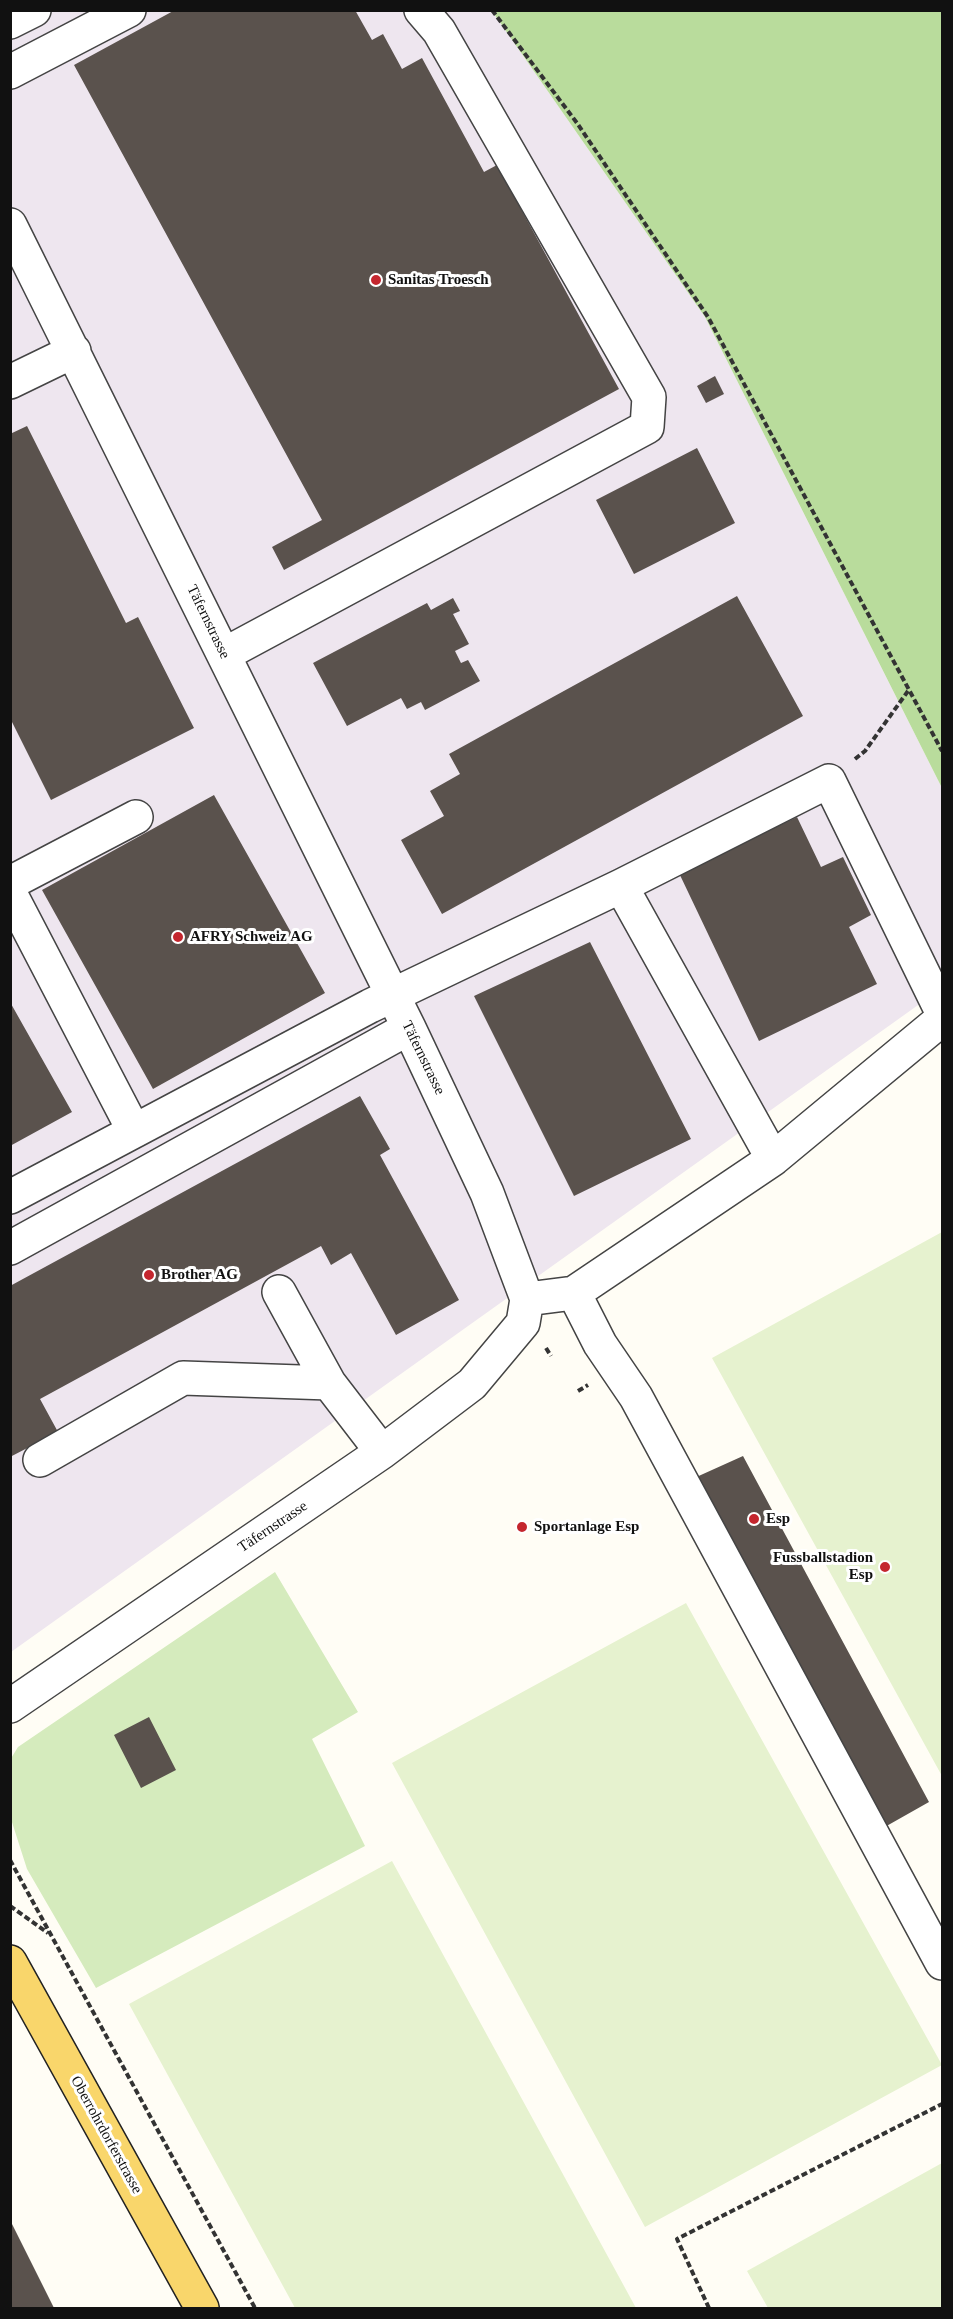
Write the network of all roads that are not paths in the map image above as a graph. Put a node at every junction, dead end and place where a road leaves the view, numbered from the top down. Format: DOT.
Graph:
graph roads {
  1 [pos="34,10"];
  2 [pos="129,10"];
  3 [pos="421,10"];
  4 [pos="10,22"];
  5 [pos="10,72"];
  6 [pos="10,225"];
  7 [pos="74,351"];
  8 [pos="10,382"];
  9 [pos="225,654"];
  10 [pos="136,817"];
  11 [pos="10,883"];
  12 [pos="621,886"];
  13 [pos="10,893"];
  14 [pos="393,996"];
  15 [pos="942,1012"];
  16 [pos="942,1019"];
  17 [pos="409,1028"];
  18 [pos="134,1131"];
  19 [pos="773,1159"];
  20 [pos="10,1197"];
  21 [pos="10,1248"];
  22 [pos="279,1292"];
  23 [pos="574,1293"];
  24 [pos="527,1299"];
  25 [pos="329,1383"];
  26 [pos="382,1452"];
  27 [pos="40,1460"];
  28 [pos="10,1706"];
  29 [pos="941,1954"];
  30 [pos="10,1962"];
  31 [pos="202,2308"];
  1 -- 4 [label="street"];
  2 -- 5 [label="street"];
  3 -- 9 [label="street"];
  6 -- 7 [label="street, Täfernstrasse"];
  7 -- 8 [label="street"];
  7 -- 9 [label="street, Täfernstrasse"];
  9 -- 14 [label="street, Täfernstrasse"];
  10 -- 11 [label="street"];
  12 -- 14 [label="street"];
  12 -- 15 [label="street"];
  12 -- 19 [label="street"];
  13 -- 18 [label="street"];
  14 -- 17 [label="street, Täfernstrasse"];
  14 -- 18 [label="street"];
  16 -- 19 [label="street"];
  17 -- 21 [label="street"];
  17 -- 24 [label="street, Täfernstrasse"];
  18 -- 20 [label="street"];
  19 -- 23 [label="street"];
  22 -- 25 [label="street"];
  23 -- 24 [label="street"];
  23 -- 29 [label="street"];
  24 -- 26 [label="street, Täfernstrasse"];
  25 -- 26 [label="street"];
  25 -- 27 [label="street"];
  26 -- 28 [label="street, Täfernstrasse"];
  30 -- 31 [label="main road, Oberrohrdorferstrasse"];
}
